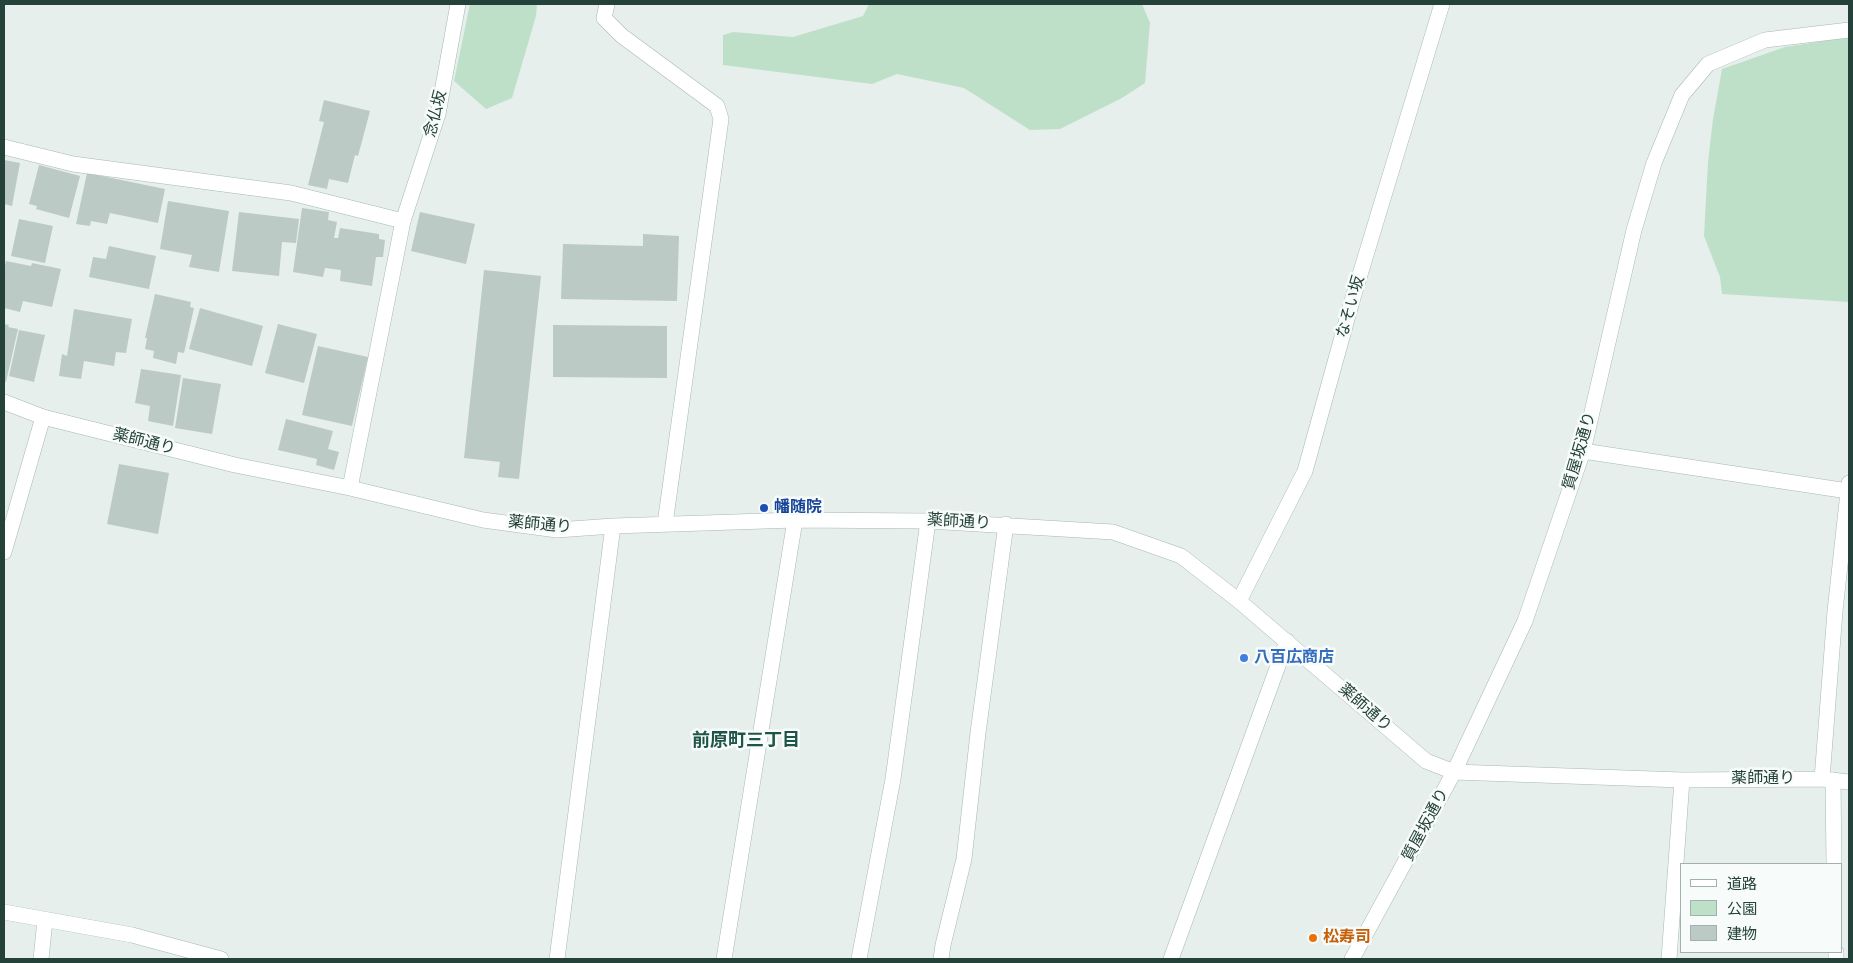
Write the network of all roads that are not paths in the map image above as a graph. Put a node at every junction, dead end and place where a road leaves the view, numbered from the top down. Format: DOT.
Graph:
graph roads {
  1 [pos="458,4"];
  2 [pos="607,4"];
  3 [pos="1442,4"];
  4 [pos="1849,30"];
  5 [pos="4,146"];
  6 [pos="403,221"];
  7 [pos="4,402"];
  8 [pos="43,418"];
  9 [pos="1583,451"];
  10 [pos="1849,487"];
  11 [pos="350,488"];
  12 [pos="795,520"];
  13 [pos="928,521"];
  14 [pos="665,524"];
  15 [pos="1006,524"];
  16 [pos="613,526"];
  17 [pos="4,552"];
  18 [pos="1239,600"];
  19 [pos="1287,641"];
  20 [pos="1454,772"];
  21 [pos="1827,779"];
  22 [pos="1682,780"];
  23 [pos="1849,782"];
  24 [pos="1834,863"];
  25 [pos="4,912"];
  26 [pos="45,920"];
  27 [pos="41,959"];
  28 [pos="221,959"];
  29 [pos="557,959"];
  30 [pos="724,959"];
  31 [pos="859,959"];
  32 [pos="941,959"];
  33 [pos="1171,959"];
  34 [pos="1352,959"];
  35 [pos="1669,959"];
  1 -- 6 [label="street, 念仏坂"];
  2 -- 14 [label="street"];
  3 -- 18 [label="street, なそい坂"];
  4 -- 9 [label="street, 質屋坂通り"];
  5 -- 6 [label="street"];
  6 -- 11 [label="street, 念仏坂"];
  7 -- 8 [label="street, 薬師通り"];
  8 -- 11 [label="street, 薬師通り"];
  8 -- 17 [label="street"];
  9 -- 10 [label="street"];
  9 -- 20 [label="street, 質屋坂通り"];
  10 -- 21 [label="street"];
  11 -- 16 [label="street, 薬師通り"];
  12 -- 13 [label="street, 薬師通り"];
  12 -- 14 [label="street, 薬師通り"];
  12 -- 30 [label="street"];
  13 -- 15 [label="street, 薬師通り"];
  13 -- 31 [label="street"];
  14 -- 16 [label="street, 薬師通り"];
  15 -- 18 [label="street, 薬師通り"];
  15 -- 32 [label="street"];
  16 -- 29 [label="street"];
  18 -- 19 [label="street, 薬師通り"];
  19 -- 20 [label="street, 薬師通り"];
  19 -- 33 [label="street"];
  20 -- 22 [label="street, 薬師通り"];
  20 -- 34 [label="street, 質屋坂通り"];
  21 -- 22 [label="street, 薬師通り"];
  21 -- 23 [label="street, 薬師通り"];
  21 -- 24 [label="street"];
  22 -- 35 [label="street"];
  25 -- 26 [label="street"];
  26 -- 27 [label="street"];
  26 -- 28 [label="street"];
}
